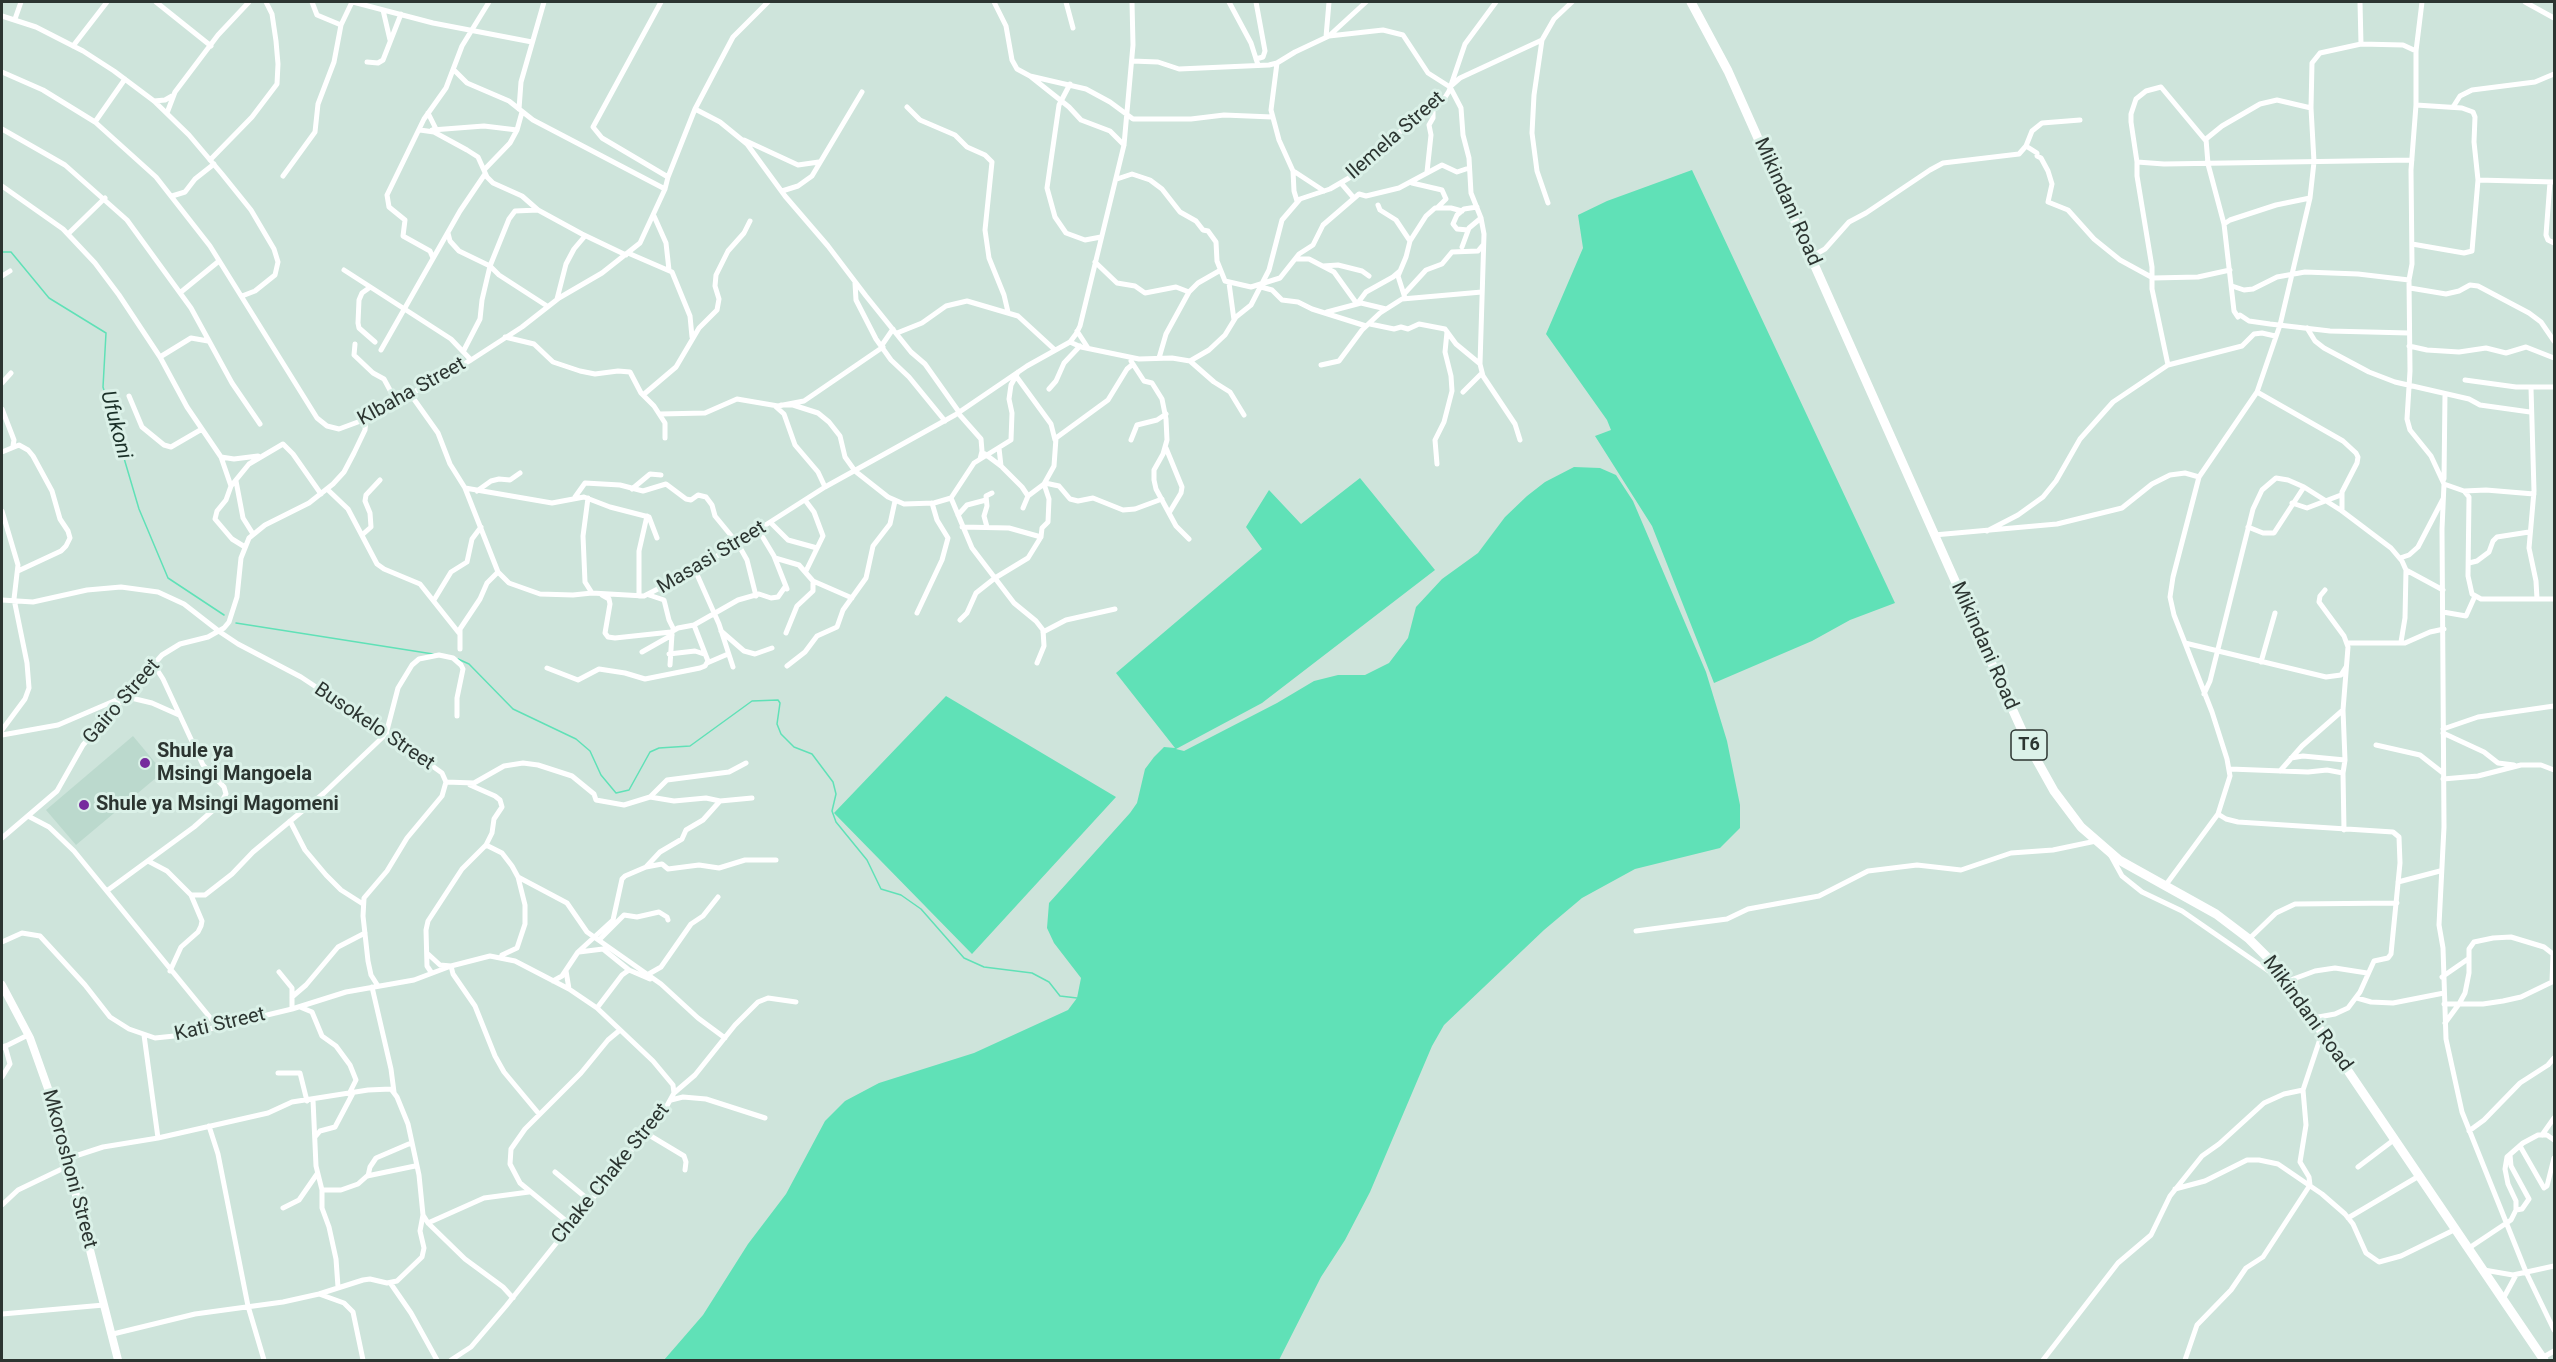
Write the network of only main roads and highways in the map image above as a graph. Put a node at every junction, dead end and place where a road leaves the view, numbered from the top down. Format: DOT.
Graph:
graph roads {
  1 [pos="1691,2"];
  2 [pos="2543,1359"];
  1 -- 2 [label="highway, Mikindani Road / T6"];
}
